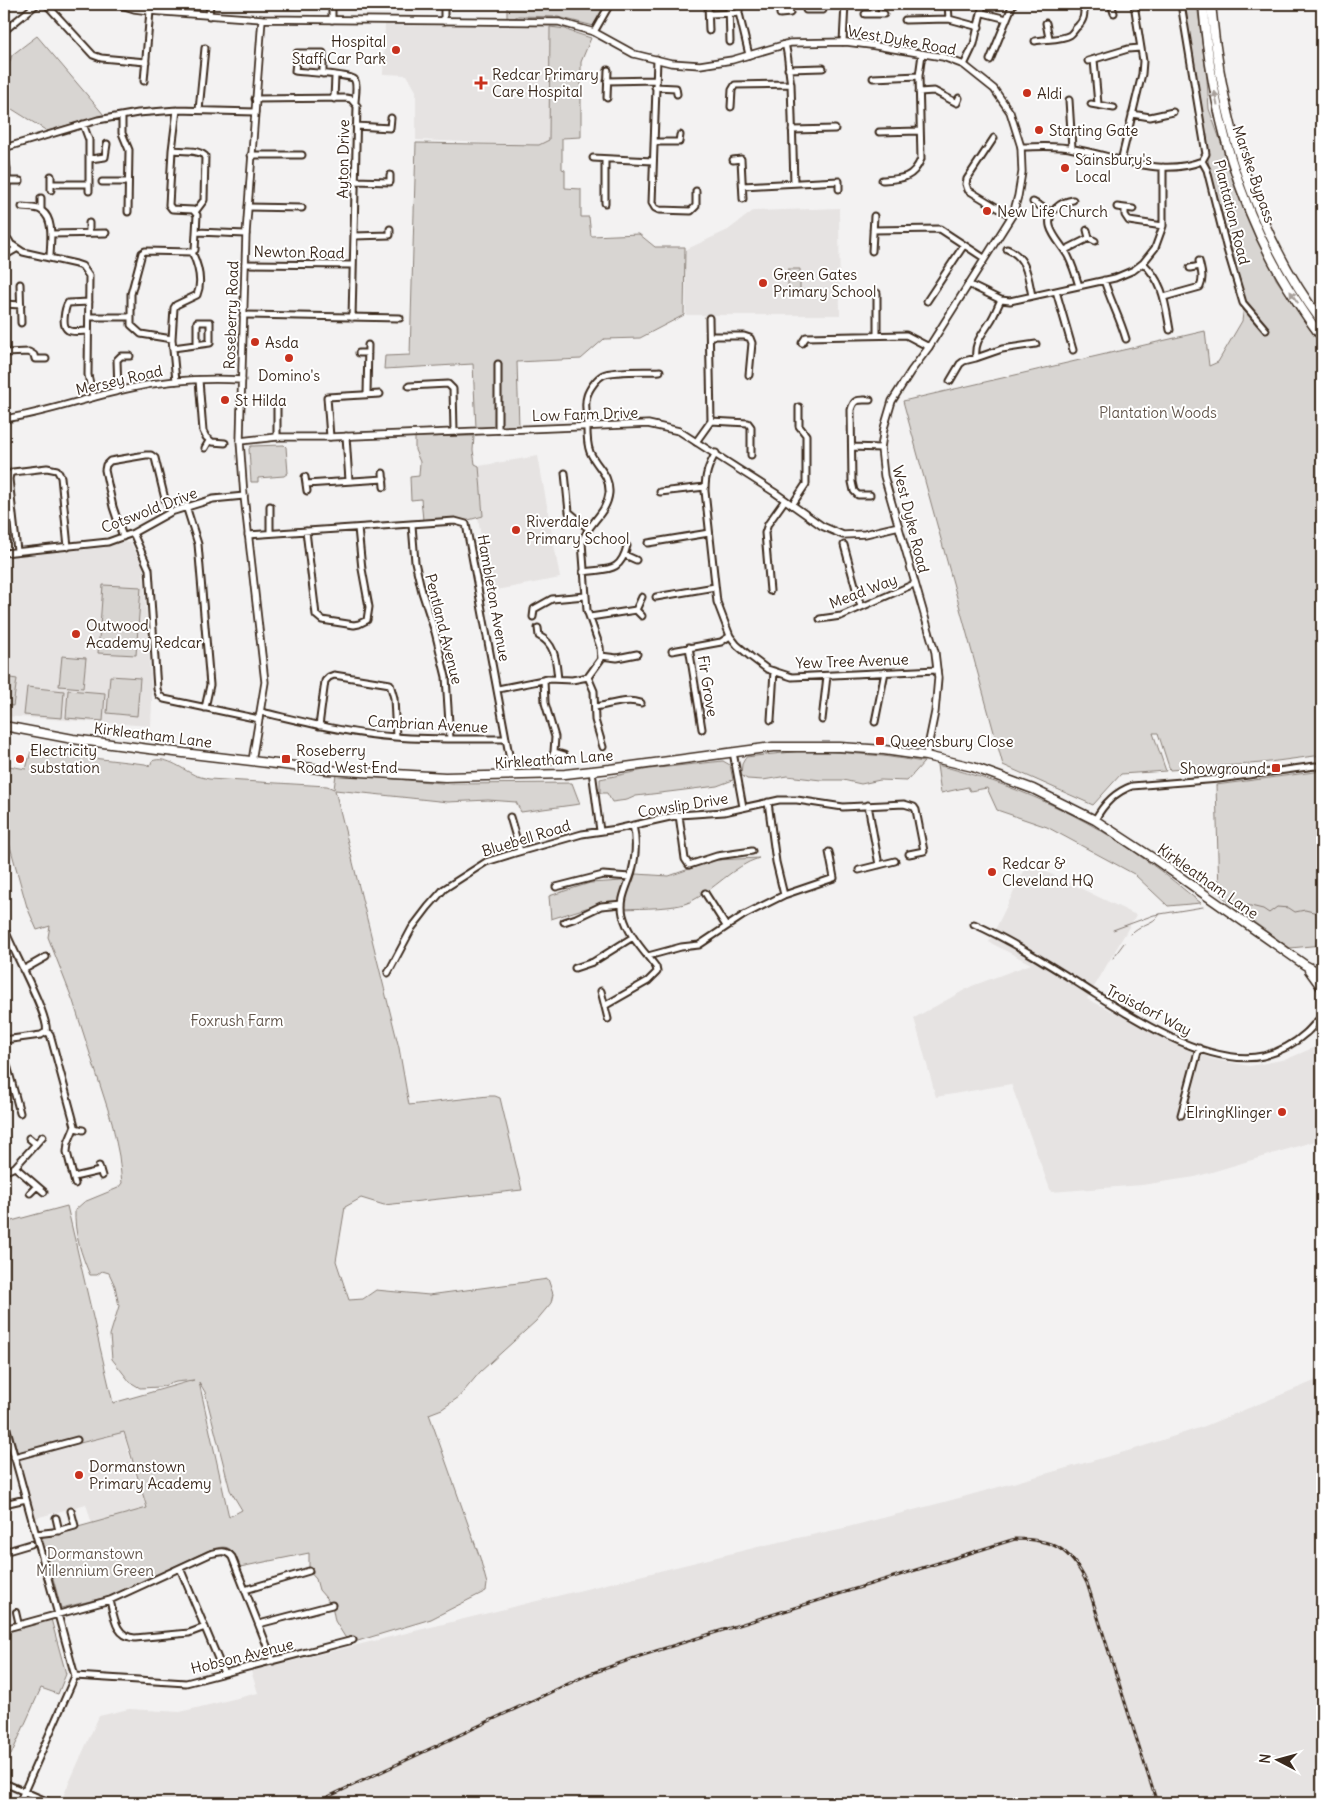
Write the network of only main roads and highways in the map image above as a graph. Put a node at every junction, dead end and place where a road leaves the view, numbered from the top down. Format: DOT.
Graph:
graph roads {
  1 [pos="1203,4"];
  2 [pos="1211,4"];
  3 [pos="1322,322"];
  4 [pos="1322,337"];
  5 [pos="4,726"];
  6 [pos="1306,966"];
  7 [pos="1322,974"];
  8 [pos="1322,988"];
  4 -- 1 [label="main road, Marske Bypass, one-way"];
  2 -- 3 [label="main road, Marske Bypass"];
  5 -- 6 [label="main road, Kirkleatham Lane"];
  6 -- 7 [label="main road, Kirkleatham Lane"];
  6 -- 8 [label="main road, Kirkleatham Lane"];
}
